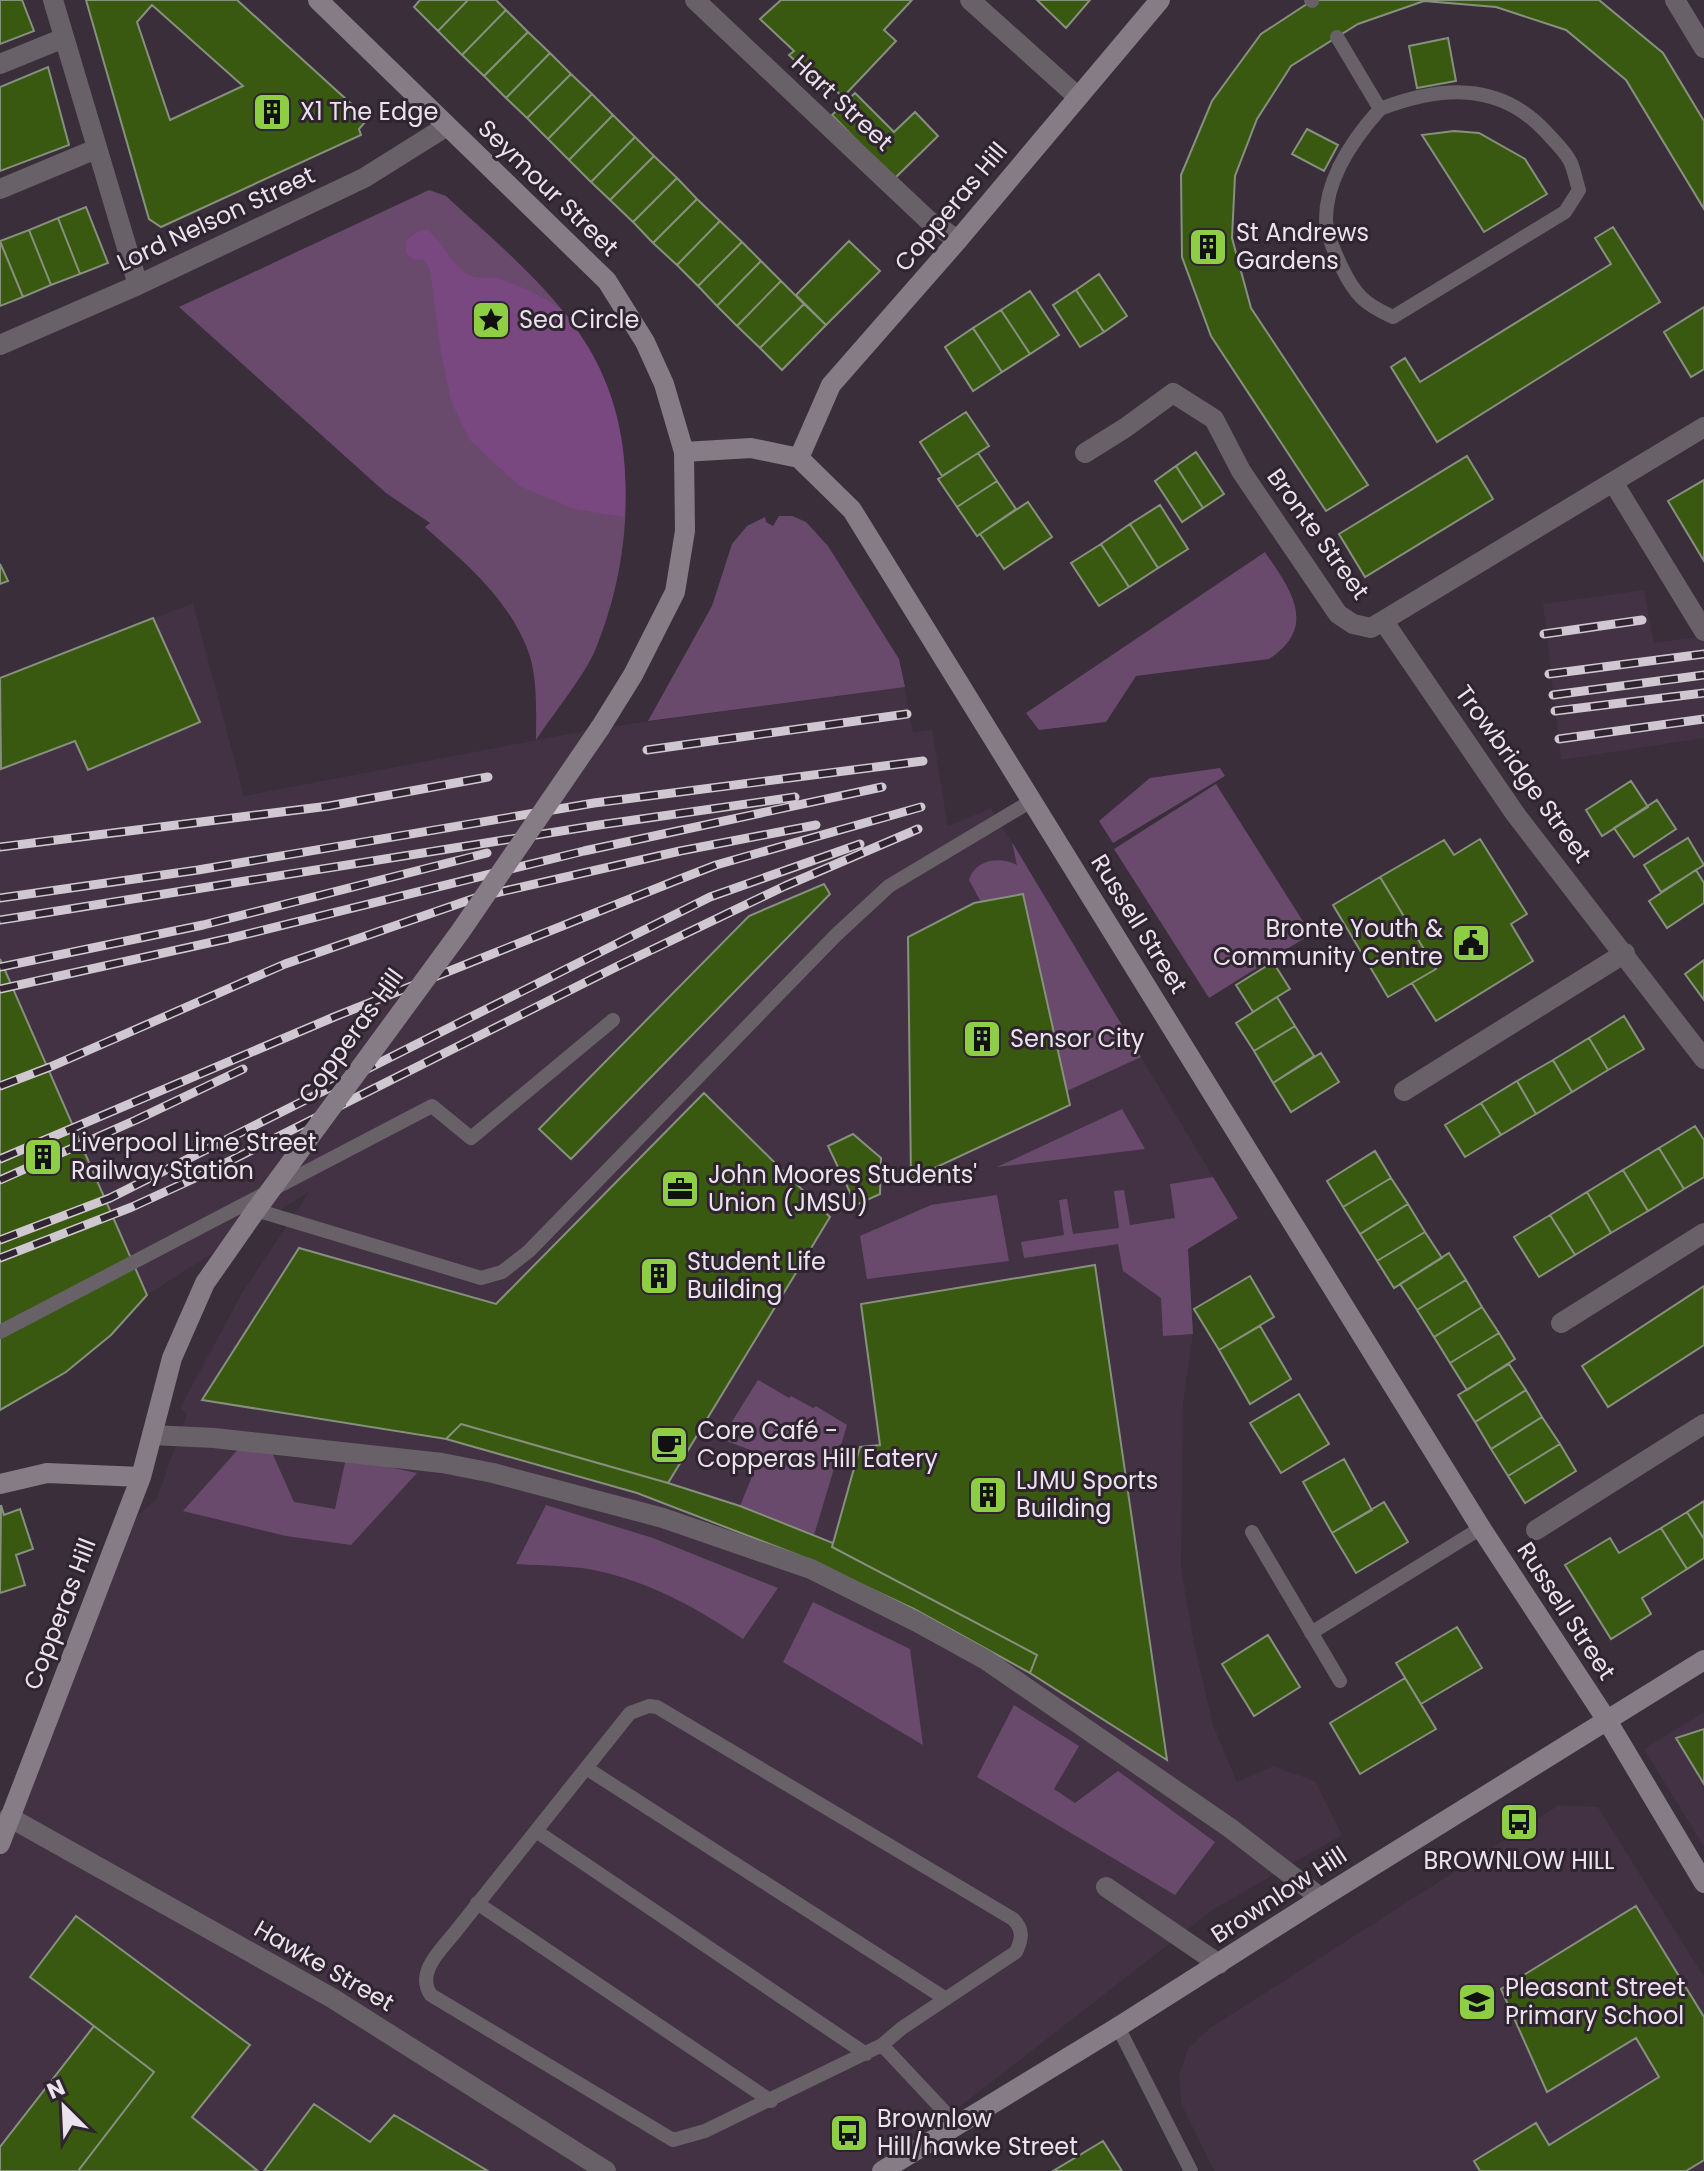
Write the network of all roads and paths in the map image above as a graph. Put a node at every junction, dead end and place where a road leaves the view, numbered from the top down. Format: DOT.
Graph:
graph roads {
  1 [pos="53,0"];
  2 [pos="318,0"];
  3 [pos="695,0"];
  4 [pos="970,0"];
  5 [pos="1160,0"];
  6 [pos="1675,0"];
  7 [pos="1337,37"];
  8 [pos="64,38"];
  9 [pos="1704,48"];
  10 [pos="0,64"];
  11 [pos="1078,97"];
  12 [pos="1380,109"];
  13 [pos="447,126"];
  14 [pos="96,149"];
  15 [pos="0,189"];
  16 [pos="958,240"];
  17 [pos="138,285"];
  18 [pos="0,345"];
  19 [pos="1704,427"];
  20 [pos="684,452"];
  21 [pos="1085,453"];
  22 [pos="799,458"];
  23 [pos="1613,482"];
  24 [pos="1384,622"];
  25 [pos="1704,631"];
  26 [pos="1033,800"];
  27 [pos="1625,953"];
  28 [pos="613,1020"];
  29 [pos="1704,1059"];
  30 [pos="1404,1091"];
  31 [pos="256,1210"];
  32 [pos="1704,1233"];
  33 [pos="1561,1323"];
  34 [pos="0,1332"];
  35 [pos="1704,1424"];
  36 [pos="152,1435"];
  37 [pos="141,1477"];
  38 [pos="0,1484"];
  39 [pos="1481,1528"];
  40 [pos="1536,1530"];
  41 [pos="1252,1532"];
  42 [pos="1311,1633"];
  43 [pos="1704,1660"];
  44 [pos="1340,1681"];
  45 [pos="1608,1722"];
  46 [pos="586,1768"];
  47 [pos="9,1817"];
  48 [pos="536,1831"];
  49 [pos="0,1844"];
  50 [pos="1704,1883"];
  51 [pos="1106,1887"];
  52 [pos="1321,1898"];
  53 [pos="477,1903"];
  54 [pos="1219,1964"];
  55 [pos="946,1999"];
  56 [pos="1118,2027"];
  57 [pos="882,2045"];
  58 [pos="866,2054"];
  59 [pos="771,2101"];
  60 [pos="957,2125"];
  61 [pos="606,2171"];
  62 [pos="882,2171"];
  63 [pos="1191,2171"];
  1 -- 8 [label="street"];
  2 -- 13 [label="street, Seymour Street"];
  3 -- 16 [label="street, Hart Street"];
  4 -- 11 [label="street"];
  5 -- 11 [label="street, Copperas Hill"];
  6 -- 9 [label="street"];
  7 -- 12 [label="lane"];
  8 -- 10 [label="street"];
  8 -- 14 [label="street"];
  11 -- 16 [label="street, Copperas Hill"];
  12 -- 12 [label="lane"];
  13 -- 17 [label="street, Lord Nelson Street"];
  13 -- 20 [label="street, Seymour Street"];
  14 -- 15 [label="street"];
  14 -- 17 [label="street"];
  16 -- 22 [label="street, Copperas Hill"];
  17 -- 18 [label="street, Lord Nelson Street"];
  19 -- 23 [label="street, Bronte Street"];
  20 -- 22 [label="street"];
  20 -- 31 [label="street, Copperas Hill, bridge"];
  21 -- 24 [label="street, Bronte Street"];
  22 -- 26 [label="street, Russell Street"];
  23 -- 24 [label="street, Bronte Street"];
  23 -- 25 [label="street"];
  24 -- 27 [label="street, Trowbridge Street"];
  26 -- 31 [label="lane"];
  26 -- 39 [label="street, Russell Street"];
  27 -- 29 [label="street, Trowbridge Street"];
  27 -- 30 [label="street"];
  28 -- 34 [label="lane"];
  31 -- 36 [label="street, Copperas Hill"];
  32 -- 33 [label="street"];
  35 -- 40 [label="street"];
  36 -- 37 [label="street, Copperas Hill"];
  36 -- 52 [label="street"];
  37 -- 38 [label="street"];
  37 -- 47 [label="street, Copperas Hill"];
  39 -- 42 [label="lane"];
  39 -- 45 [label="street, Russell Street"];
  41 -- 42 [label="lane"];
  42 -- 44 [label="lane"];
  43 -- 45 [label="street, Brownlow Hill"];
  45 -- 50 [label="street, Russell Street"];
  45 -- 52 [label="street, Brownlow Hill"];
  46 -- 48 [label="lane"];
  46 -- 55 [label="lane"];
  46 -- 55 [label="lane"];
  47 -- 49 [label="street, Copperas Hill"];
  47 -- 61 [label="street, Hawke Street"];
  48 -- 53 [label="lane"];
  48 -- 58 [label="lane"];
  51 -- 54 [label="street"];
  52 -- 54 [label="street, Brownlow Hill"];
  53 -- 59 [label="lane"];
  53 -- 59 [label="lane"];
  54 -- 56 [label="street, Brownlow Hill"];
  55 -- 57 [label="lane"];
  56 -- 60 [label="street, Brownlow Hill"];
  56 -- 63 [label="lane"];
  57 -- 58 [label="lane"];
  57 -- 60 [label="lane"];
  58 -- 59 [label="lane"];
  60 -- 62 [label="street, Brownlow Hill"];
}
